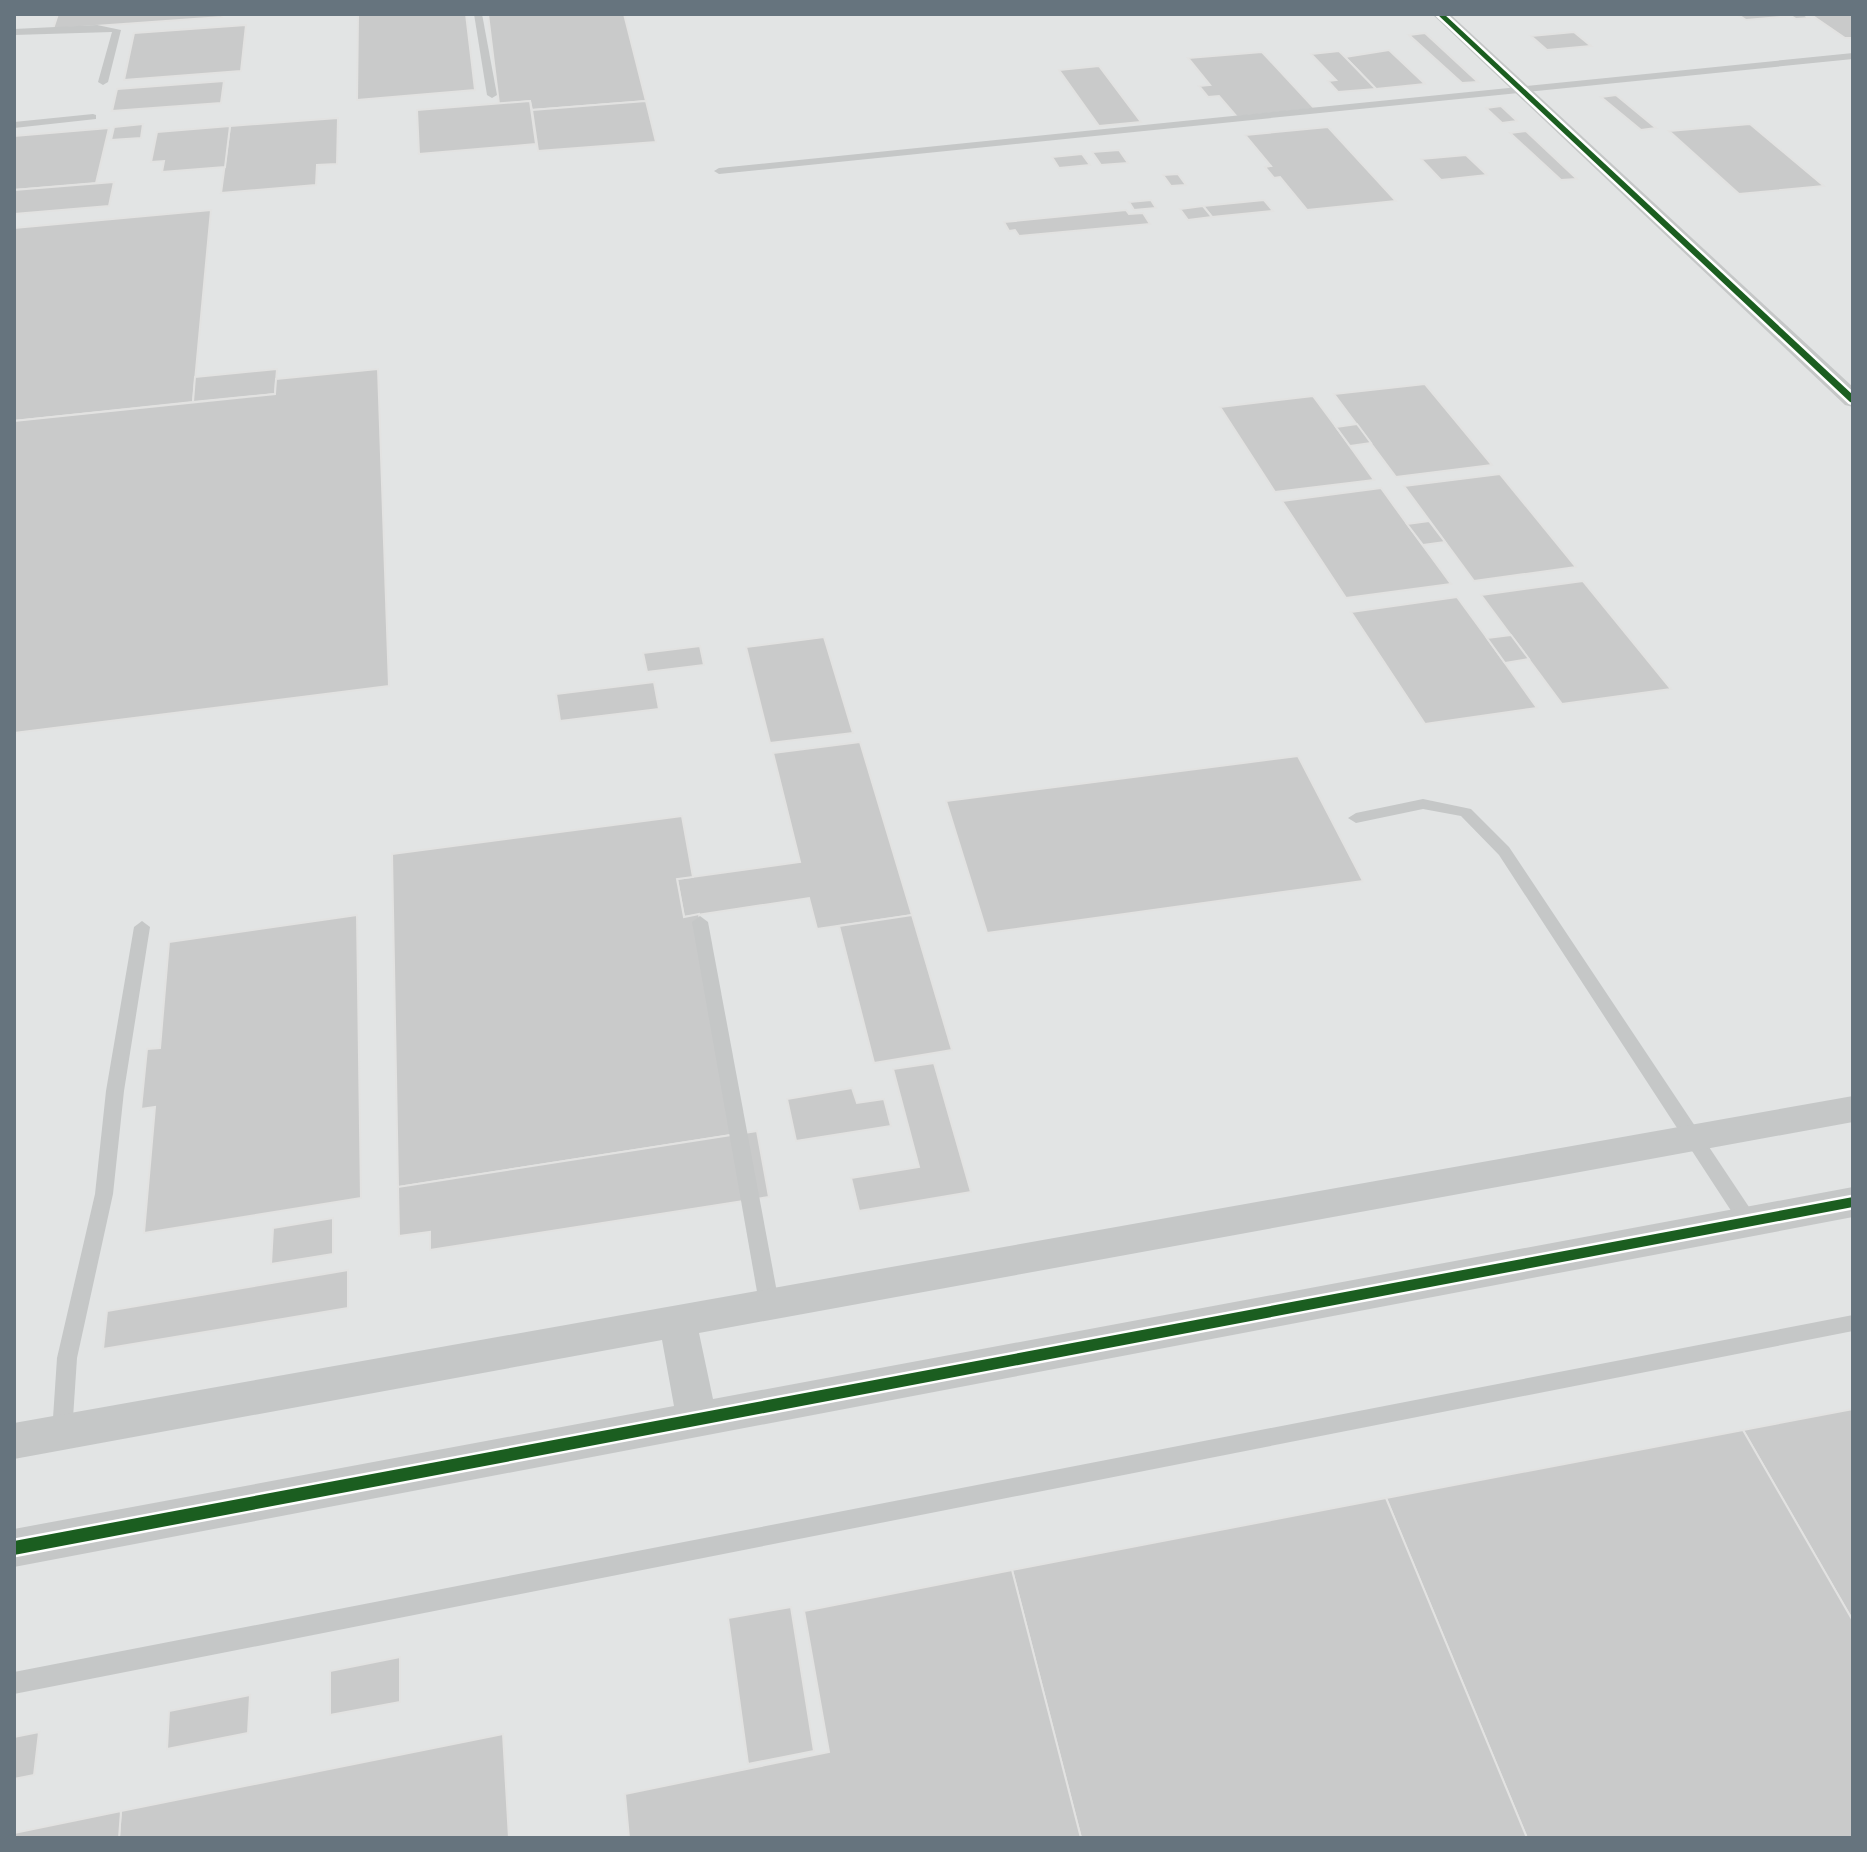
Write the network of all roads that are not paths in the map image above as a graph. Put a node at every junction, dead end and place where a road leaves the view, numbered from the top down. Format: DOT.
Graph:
graph roads {
  1 [pos="478,14"];
  2 [pos="1440,14"];
  3 [pos="14,32"];
  4 [pos="1853,56"];
  5 [pos="103,82"];
  6 [pos="1520,90"];
  7 [pos="492,95"];
  8 [pos="93,117"];
  9 [pos="14,125"];
  10 [pos="719,171"];
  11 [pos="1853,400"];
  12 [pos="1356,818"];
  13 [pos="700,922"];
  14 [pos="142,927"];
  15 [pos="1853,1109"];
  16 [pos="1691,1138"];
  17 [pos="1853,1202"];
  18 [pos="1748,1221"];
  19 [pos="769,1303"];
  20 [pos="677,1319"];
  21 [pos="1853,1323"];
  22 [pos="697,1419"];
  23 [pos="62,1433"];
  24 [pos="14,1441"];
  25 [pos="14,1548"];
  26 [pos="14,1683"];
  1 -- 7 [label="lane"];
  2 -- 6 [label="street"];
  3 -- 5 [label="lane"];
  4 -- 6 [label="lane"];
  6 -- 10 [label="lane"];
  6 -- 11 [label="street"];
  8 -- 9 [label="lane"];
  12 -- 16 [label="lane"];
  13 -- 19 [label="lane"];
  14 -- 23 [label="lane"];
  15 -- 16 [label="street"];
  16 -- 18 [label="lane"];
  16 -- 19 [label="street"];
  17 -- 18 [label="street"];
  18 -- 22 [label="street"];
  19 -- 20 [label="street"];
  20 -- 22 [label="street"];
  20 -- 23 [label="street"];
  21 -- 26 [label="lane"];
  22 -- 25 [label="street"];
  23 -- 24 [label="street"];
}
